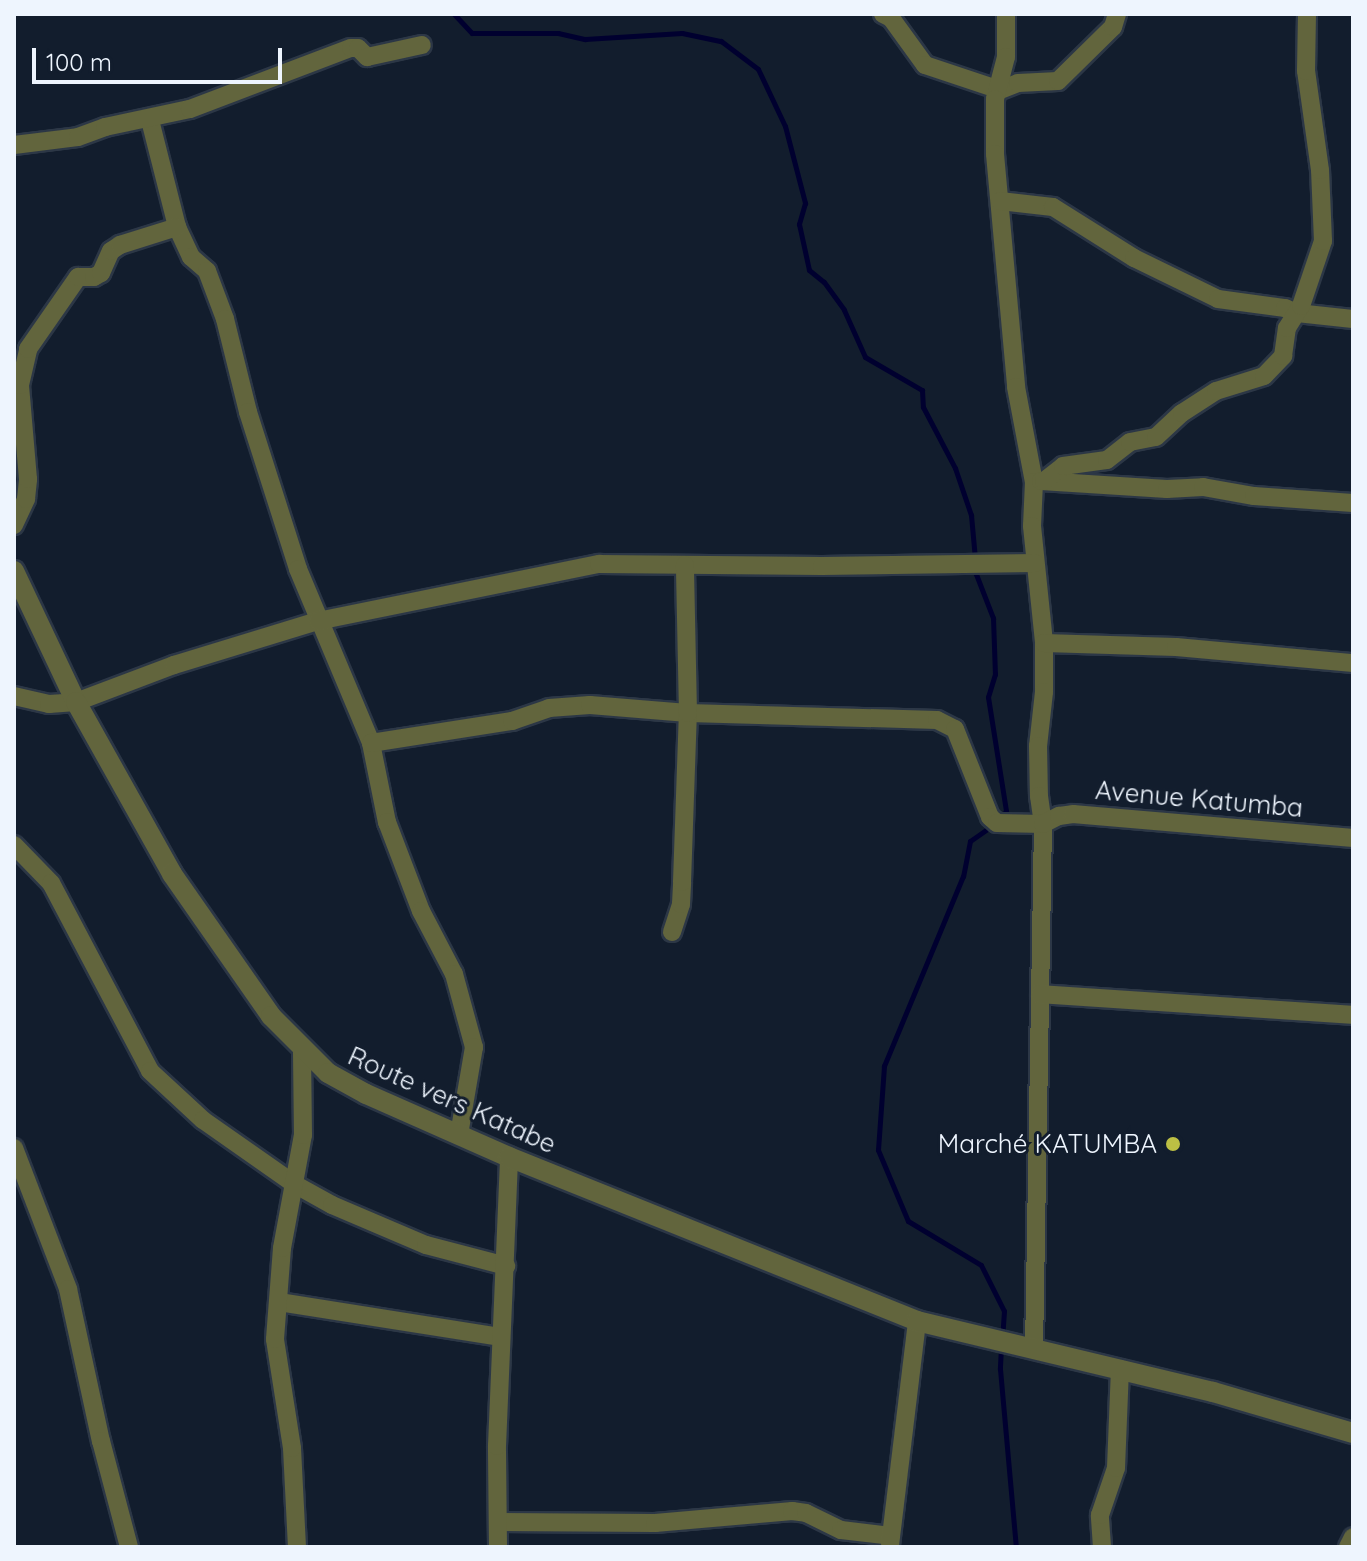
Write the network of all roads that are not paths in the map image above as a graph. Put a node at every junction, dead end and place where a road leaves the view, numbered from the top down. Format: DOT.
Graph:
graph roads {
  1 [pos="883,14"];
  2 [pos="1006,14"];
  3 [pos="1117,14"];
  4 [pos="1307,14"];
  5 [pos="422,45"];
  6 [pos="1000,90"];
  7 [pos="150,120"];
  8 [pos="14,145"];
  9 [pos="1000,201"];
  10 [pos="177,227"];
  11 [pos="1297,313"];
  12 [pos="1353,319"];
  13 [pos="1039,482"];
  14 [pos="1353,503"];
  15 [pos="14,525"];
  16 [pos="1035,563"];
  17 [pos="685,565"];
  18 [pos="14,571"];
  19 [pos="318,621"];
  20 [pos="1044,643"];
  21 [pos="1353,663"];
  22 [pos="14,696"];
  23 [pos="76,702"];
  24 [pos="688,713"];
  25 [pos="371,743"];
  26 [pos="1043,824"];
  27 [pos="1353,838"];
  28 [pos="14,845"];
  29 [pos="672,932"];
  30 [pos="1040,994"];
  31 [pos="1353,1015"];
  32 [pos="302,1051"];
  33 [pos="459,1135"];
  34 [pos="14,1148"];
  35 [pos="509,1157"];
  36 [pos="296,1185"];
  37 [pos="506,1266"];
  38 [pos="279,1302"];
  39 [pos="917,1321"];
  40 [pos="501,1337"];
  41 [pos="1026,1346"];
  42 [pos="1120,1369"];
  43 [pos="1353,1433"];
  44 [pos="498,1522"];
  45 [pos="1353,1537"];
  46 [pos="890,1541"];
  47 [pos="129,1547"];
  48 [pos="297,1547"];
  49 [pos="498,1547"];
  50 [pos="1102,1547"];
  51 [pos="1348,1547"];
  1 -- 6 [label="street"];
  2 -- 6 [label="street"];
  3 -- 6 [label="street"];
  4 -- 11 [label="street"];
  5 -- 7 [label="street"];
  6 -- 9 [label="street"];
  7 -- 8 [label="street"];
  7 -- 10 [label="street"];
  9 -- 11 [label="street"];
  9 -- 13 [label="street"];
  10 -- 15 [label="street"];
  10 -- 19 [label="street"];
  11 -- 12 [label="street"];
  11 -- 13 [label="street"];
  13 -- 14 [label="street"];
  13 -- 16 [label="street"];
  16 -- 17 [label="street"];
  16 -- 20 [label="street"];
  17 -- 19 [label="street"];
  17 -- 24 [label="street"];
  18 -- 23 [label="street, Route vers Katabe"];
  19 -- 23 [label="street"];
  19 -- 25 [label="street"];
  20 -- 21 [label="street"];
  20 -- 26 [label="street"];
  22 -- 23 [label="street"];
  23 -- 32 [label="street, Route vers Katabe"];
  24 -- 25 [label="street"];
  24 -- 26 [label="street, Avenue Katumba"];
  24 -- 29 [label="street"];
  25 -- 33 [label="street"];
  26 -- 27 [label="street, Avenue Katumba"];
  26 -- 30 [label="street"];
  28 -- 36 [label="street"];
  30 -- 31 [label="street"];
  30 -- 41 [label="street"];
  32 -- 33 [label="street, Route vers Katabe"];
  32 -- 36 [label="street"];
  33 -- 35 [label="street, Route vers Katabe"];
  34 -- 47 [label="street"];
  35 -- 37 [label="street"];
  35 -- 39 [label="street, Route vers Katabe"];
  36 -- 37 [label="street"];
  36 -- 38 [label="street"];
  37 -- 40 [label="street"];
  38 -- 40 [label="street"];
  38 -- 48 [label="street"];
  39 -- 41 [label="street, Route vers Katabe"];
  39 -- 46 [label="street"];
  40 -- 44 [label="street"];
  41 -- 42 [label="street, Route vers Katabe"];
  42 -- 43 [label="street, Route vers Katabe"];
  42 -- 50 [label="street"];
  44 -- 46 [label="street"];
  44 -- 49 [label="street"];
  45 -- 51 [label="street"];
}
